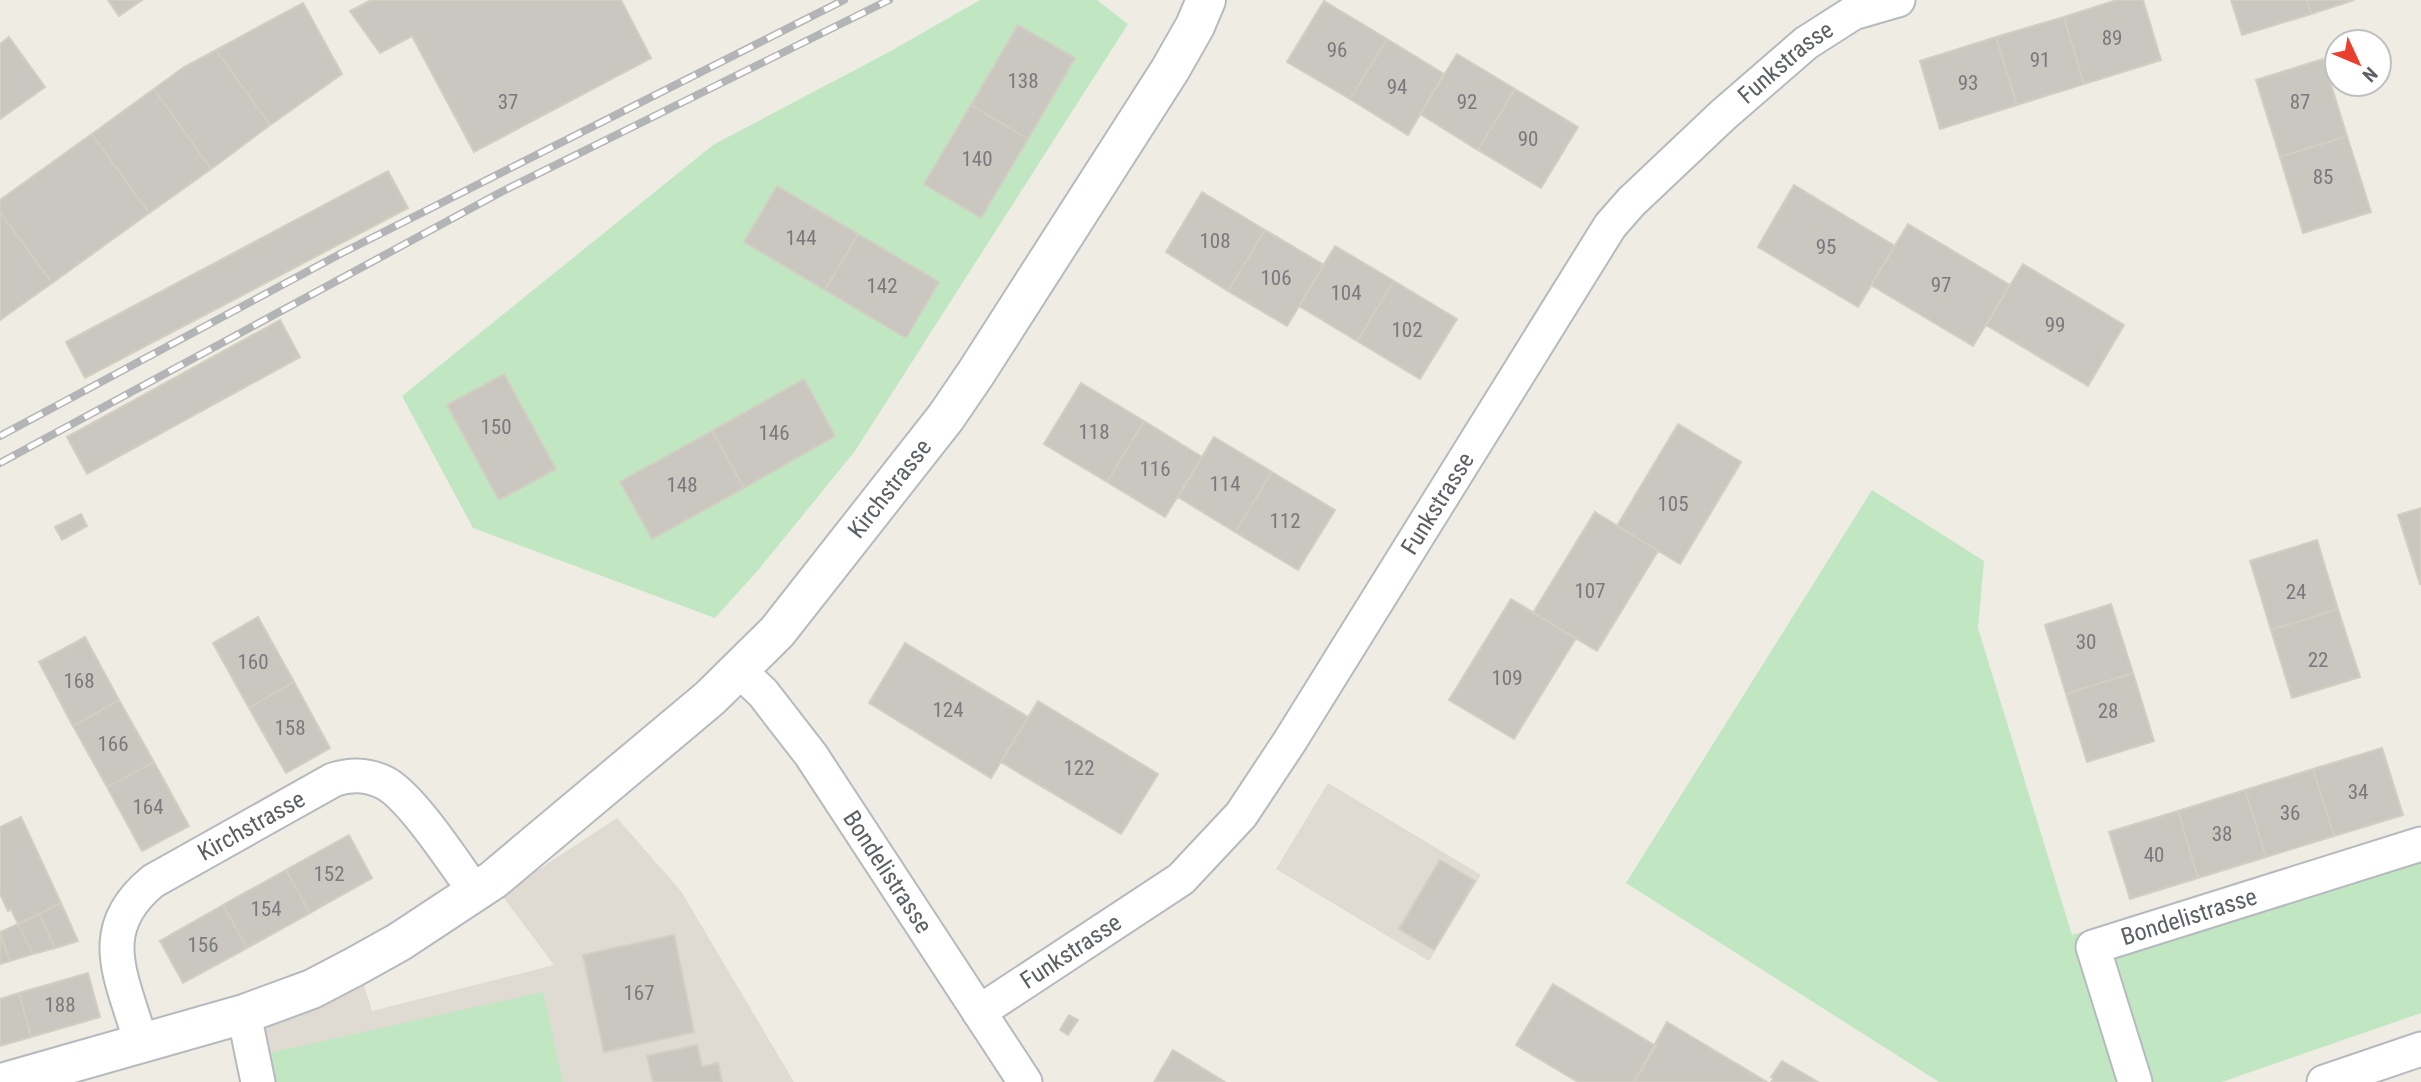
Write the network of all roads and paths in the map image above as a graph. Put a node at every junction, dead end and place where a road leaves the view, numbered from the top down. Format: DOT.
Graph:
graph roads {
  1 [pos="1206,0"];
  2 [pos="1898,0"];
  3 [pos="740,671"];
  4 [pos="2421,844"];
  5 [pos="476,893"];
  6 [pos="979,1012"];
  7 [pos="244,1014"];
  8 [pos="141,1043"];
  9 [pos="2421,1049"];
  10 [pos="5,1082"];
  11 [pos="258,1082"];
  12 [pos="1025,1082"];
  13 [pos="2135,1082"];
  14 [pos="2324,1082"];
  1 -- 3 [label="street, Kirchstrasse"];
  2 -- 6 [label="street, Funkstrasse"];
  3 -- 5 [label="street, Kirchstrasse"];
  3 -- 6 [label="street, Bondelistrasse"];
  4 -- 13 [label="street, Bondelistrasse"];
  5 -- 7 [label="street, Kirchstrasse"];
  5 -- 8 [label="street, Kirchstrasse"];
  6 -- 12 [label="street, Bondelistrasse"];
  7 -- 8 [label="street, Kirchstrasse"];
  7 -- 11 [label="street"];
  8 -- 10 [label="street, Kirchstrasse"];
  9 -- 14 [label="street"];
}
